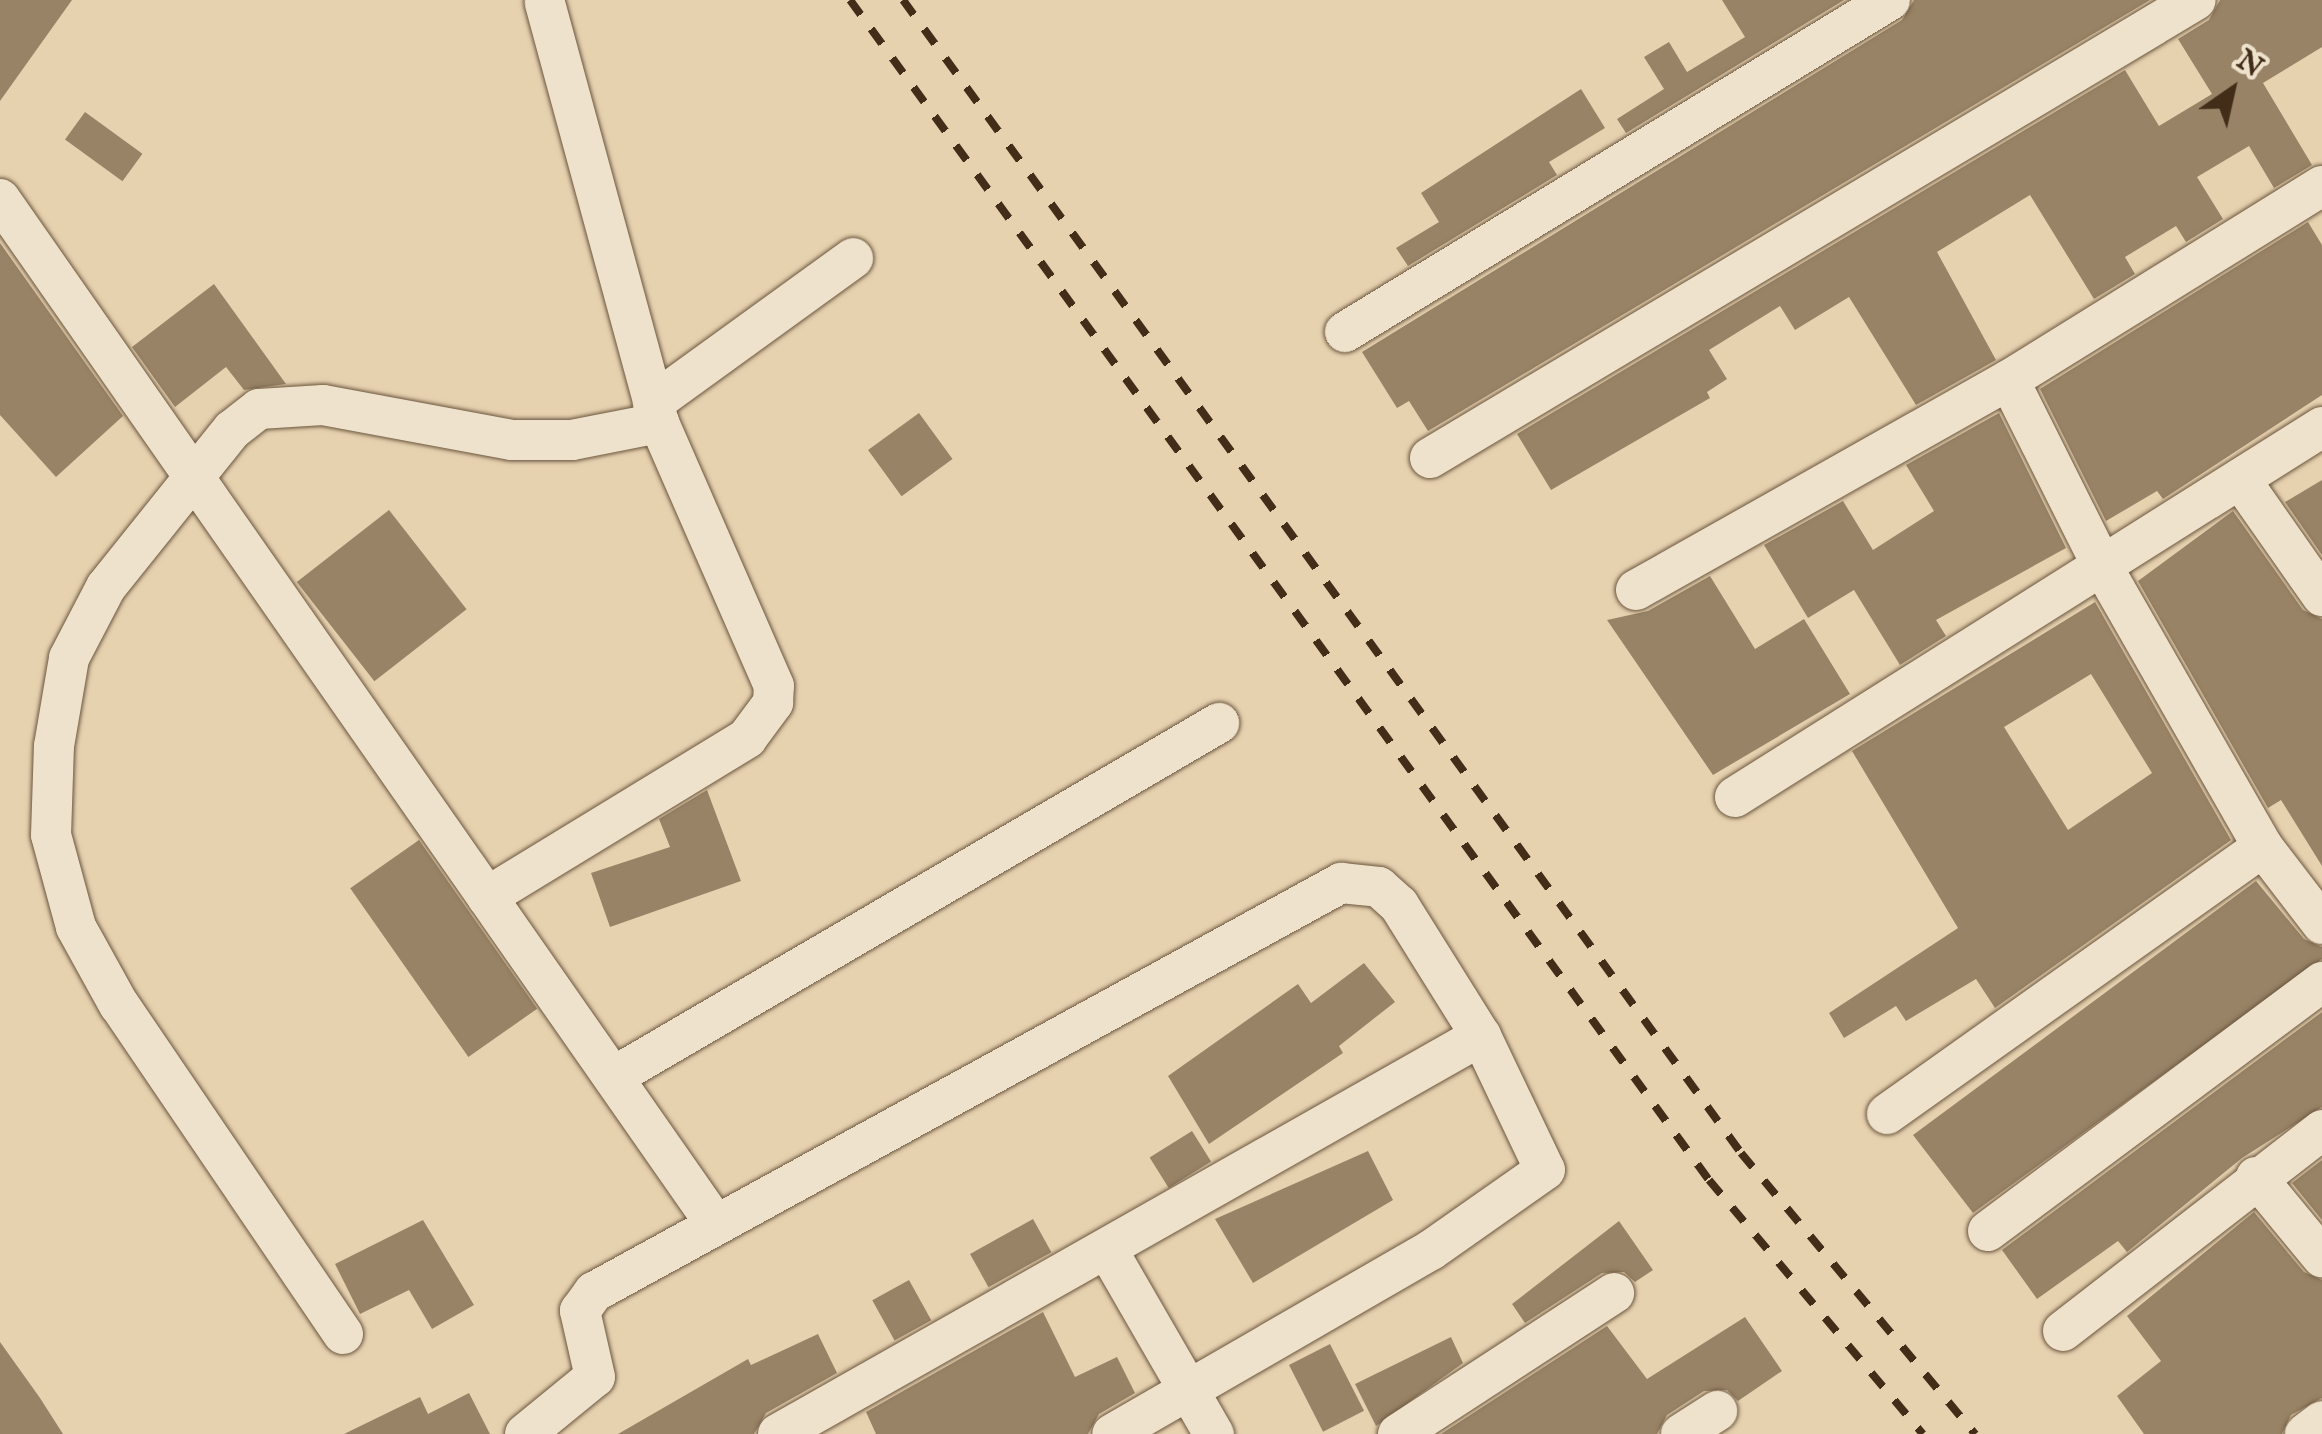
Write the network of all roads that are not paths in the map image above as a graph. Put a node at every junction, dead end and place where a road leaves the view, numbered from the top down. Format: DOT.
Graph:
graph roads {
  1 [pos="1890,0"];
  2 [pos="2196,0"];
  3 [pos="545,2"];
  4 [pos="2322,186"];
  5 [pos="0,198"];
  6 [pos="853,258"];
  7 [pos="1344,332"];
  8 [pos="2009,380"];
  9 [pos="656,413"];
  10 [pos="2322,427"];
  11 [pos="1430,458"];
  12 [pos="195,478"];
  13 [pos="2240,479"];
  14 [pos="2102,566"];
  15 [pos="1636,590"];
  16 [pos="2322,596"];
  17 [pos="1219,723"];
  18 [pos="1735,797"];
  19 [pos="2263,847"];
  20 [pos="487,897"];
  21 [pos="2316,904"];
  22 [pos="2322,982"];
  23 [pos="1480,1036"];
  24 [pos="613,1077"];
  25 [pos="1887,1114"];
  26 [pos="2322,1130"];
  27 [pos="2256,1177"];
  28 [pos="716,1225"];
  29 [pos="1988,1231"];
  30 [pos="1107,1250"];
  31 [pos="2322,1257"];
  32 [pos="1614,1293"];
  33 [pos="2063,1332"];
  34 [pos="343,1334"];
  35 [pos="1188,1389"];
  36 [pos="1716,1411"];
  37 [pos="2322,1422"];
  38 [pos="525,1434"];
  39 [pos="778,1434"];
  40 [pos="1112,1434"];
  41 [pos="1214,1434"];
  42 [pos="1398,1434"];
  43 [pos="1681,1434"];
  44 [pos="2305,1434"];
  1 -- 7 [label="street"];
  2 -- 11 [label="street"];
  3 -- 9 [label="street"];
  4 -- 8 [label="street"];
  5 -- 12 [label="street"];
  6 -- 9 [label="street"];
  8 -- 14 [label="street"];
  8 -- 15 [label="street"];
  9 -- 12 [label="street"];
  9 -- 20 [label="street"];
  10 -- 13 [label="street"];
  12 -- 20 [label="street"];
  12 -- 34 [label="street"];
  13 -- 14 [label="street"];
  13 -- 16 [label="street"];
  14 -- 18 [label="street"];
  14 -- 19 [label="street"];
  17 -- 24 [label="street"];
  19 -- 21 [label="street"];
  19 -- 25 [label="street"];
  20 -- 24 [label="street"];
  22 -- 29 [label="street"];
  23 -- 28 [label="street"];
  23 -- 30 [label="street"];
  23 -- 35 [label="street"];
  24 -- 28 [label="street"];
  26 -- 27 [label="street"];
  27 -- 31 [label="street"];
  27 -- 33 [label="street"];
  28 -- 38 [label="street"];
  30 -- 35 [label="street"];
  30 -- 39 [label="street"];
  32 -- 42 [label="street"];
  35 -- 40 [label="street"];
  35 -- 41 [label="street"];
  36 -- 43 [label="street"];
  37 -- 44 [label="street"];
}
